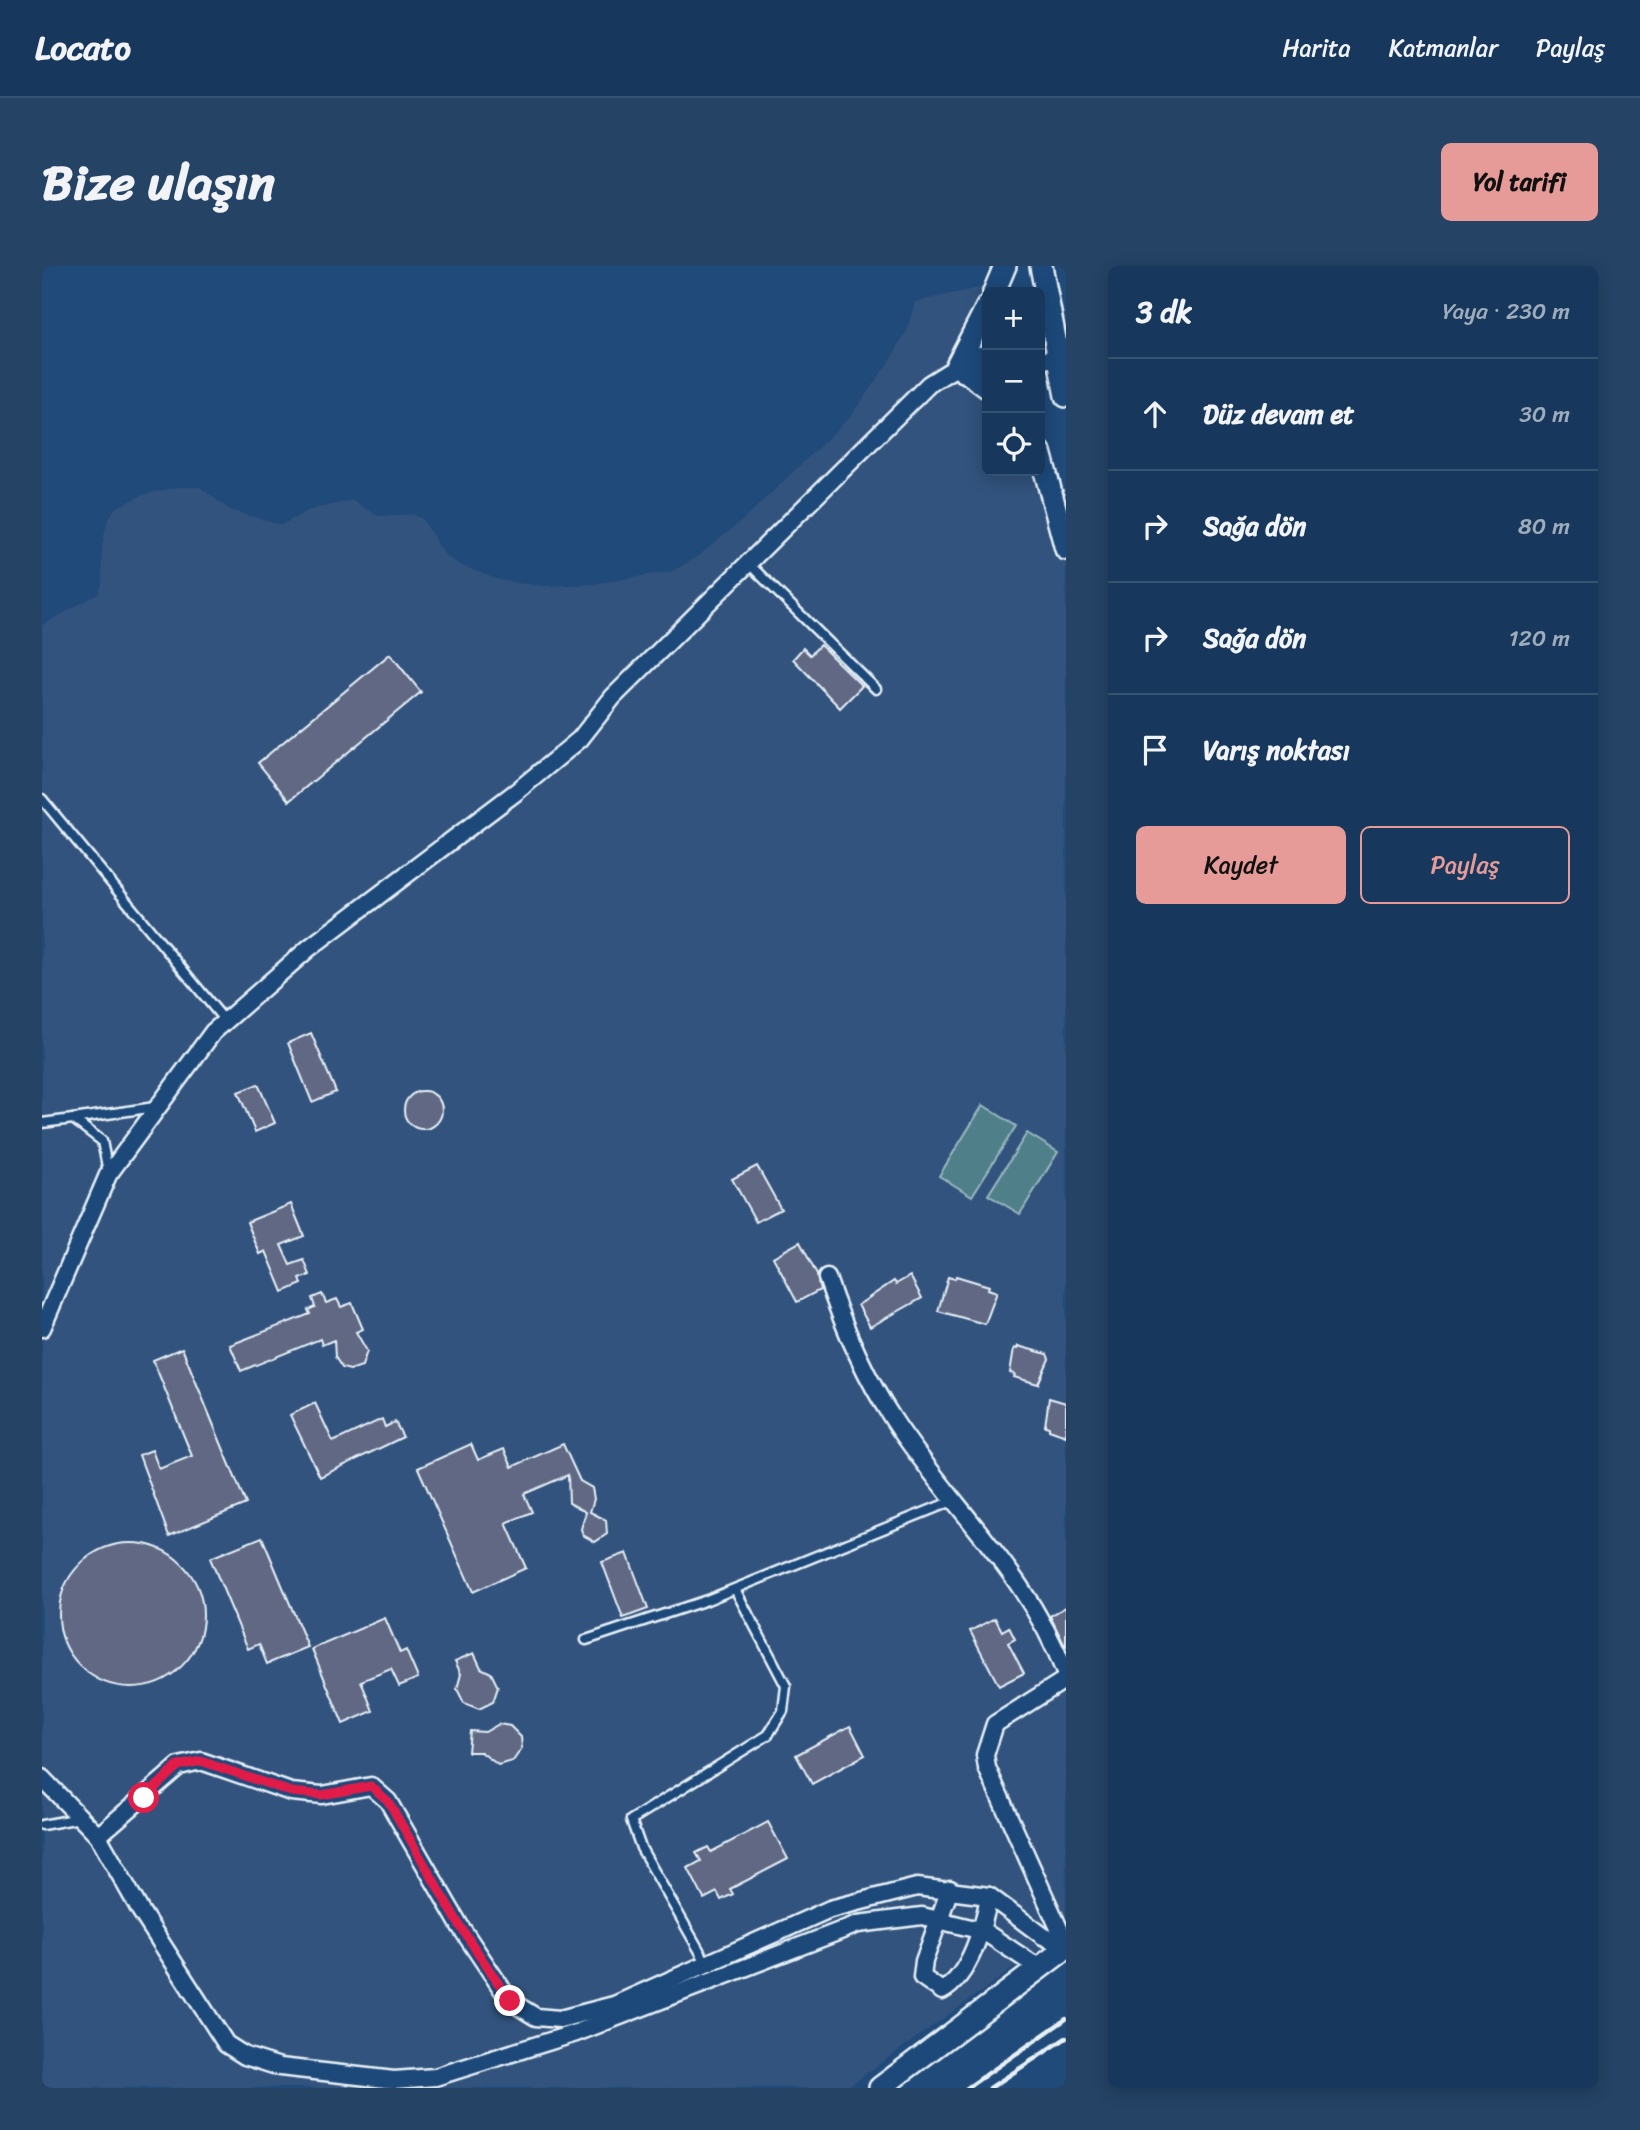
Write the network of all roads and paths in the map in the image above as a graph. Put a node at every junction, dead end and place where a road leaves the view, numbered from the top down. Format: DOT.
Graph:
graph roads {
  1 [pos="1006,266"];
  2 [pos="1041,266"];
  3 [pos="996,287"];
  4 [pos="1008,287"];
  5 [pos="982,321"];
  6 [pos="1053,336"];
  7 [pos="982,355"];
  8 [pos="1048,359"];
  9 [pos="964,371"];
  10 [pos="982,384"];
  11 [pos="1066,396"];
  12 [pos="1045,471"];
  13 [pos="1066,549"];
  14 [pos="747,562"];
  15 [pos="876,689"];
  16 [pos="42,799"];
  17 [pos="225,1021"];
  18 [pos="158,1107"];
  19 [pos="73,1119"];
  20 [pos="42,1123"];
  21 [pos="108,1175"];
  22 [pos="827,1278"];
  23 [pos="42,1328"];
  24 [pos="955,1500"];
  25 [pos="735,1589"];
  26 [pos="586,1640"];
  27 [pos="1066,1677"];
  28 [pos="42,1778"];
  29 [pos="80,1818"];
  30 [pos="42,1825"];
  31 [pos="98,1836"];
  32 [pos="950,1889"];
  33 [pos="989,1896"];
  34 [pos="940,1921"];
  35 [pos="983,1931"];
  36 [pos="1066,1946"];
  37 [pos="707,1964"];
  38 [pos="1039,1968"];
  39 [pos="880,2088"];
  1 -- 3 [label="street"];
  1 -- 4 [label="street"];
  2 -- 6 [label="street"];
  5 -- 9 [label="street"];
  6 -- 8 [label="street"];
  7 -- 9 [label="street"];
  8 -- 11 [label="street"];
  9 -- 10 [label="street"];
  9 -- 14 [label="street"];
  12 -- 13 [label="street"];
  14 -- 15 [label="lane"];
  14 -- 17 [label="street"];
  16 -- 17 [label="lane"];
  17 -- 18 [label="street"];
  18 -- 19 [label="lane"];
  18 -- 21 [label="street"];
  19 -- 20 [label="lane"];
  19 -- 21 [label="lane"];
  21 -- 23 [label="street"];
  22 -- 24 [label="street"];
  24 -- 25 [label="lane"];
  24 -- 27 [label="street"];
  25 -- 26 [label="lane"];
  25 -- 37 [label="lane"];
  27 -- 36 [label="street"];
  28 -- 29 [label="street"];
  29 -- 30 [label="lane"];
  29 -- 31 [label="street"];
  31 -- 34 [label="street"];
  31 -- 37 [label="street"];
  32 -- 33 [label="street"];
  32 -- 34 [label="street"];
  32 -- 37 [label="street"];
  33 -- 35 [label="street"];
  33 -- 36 [label="street"];
  34 -- 35 [label="street"];
  34 -- 35 [label="street"];
  35 -- 38 [label="street"];
  36 -- 38 [label="street"];
  38 -- 39 [label="street"];
}
